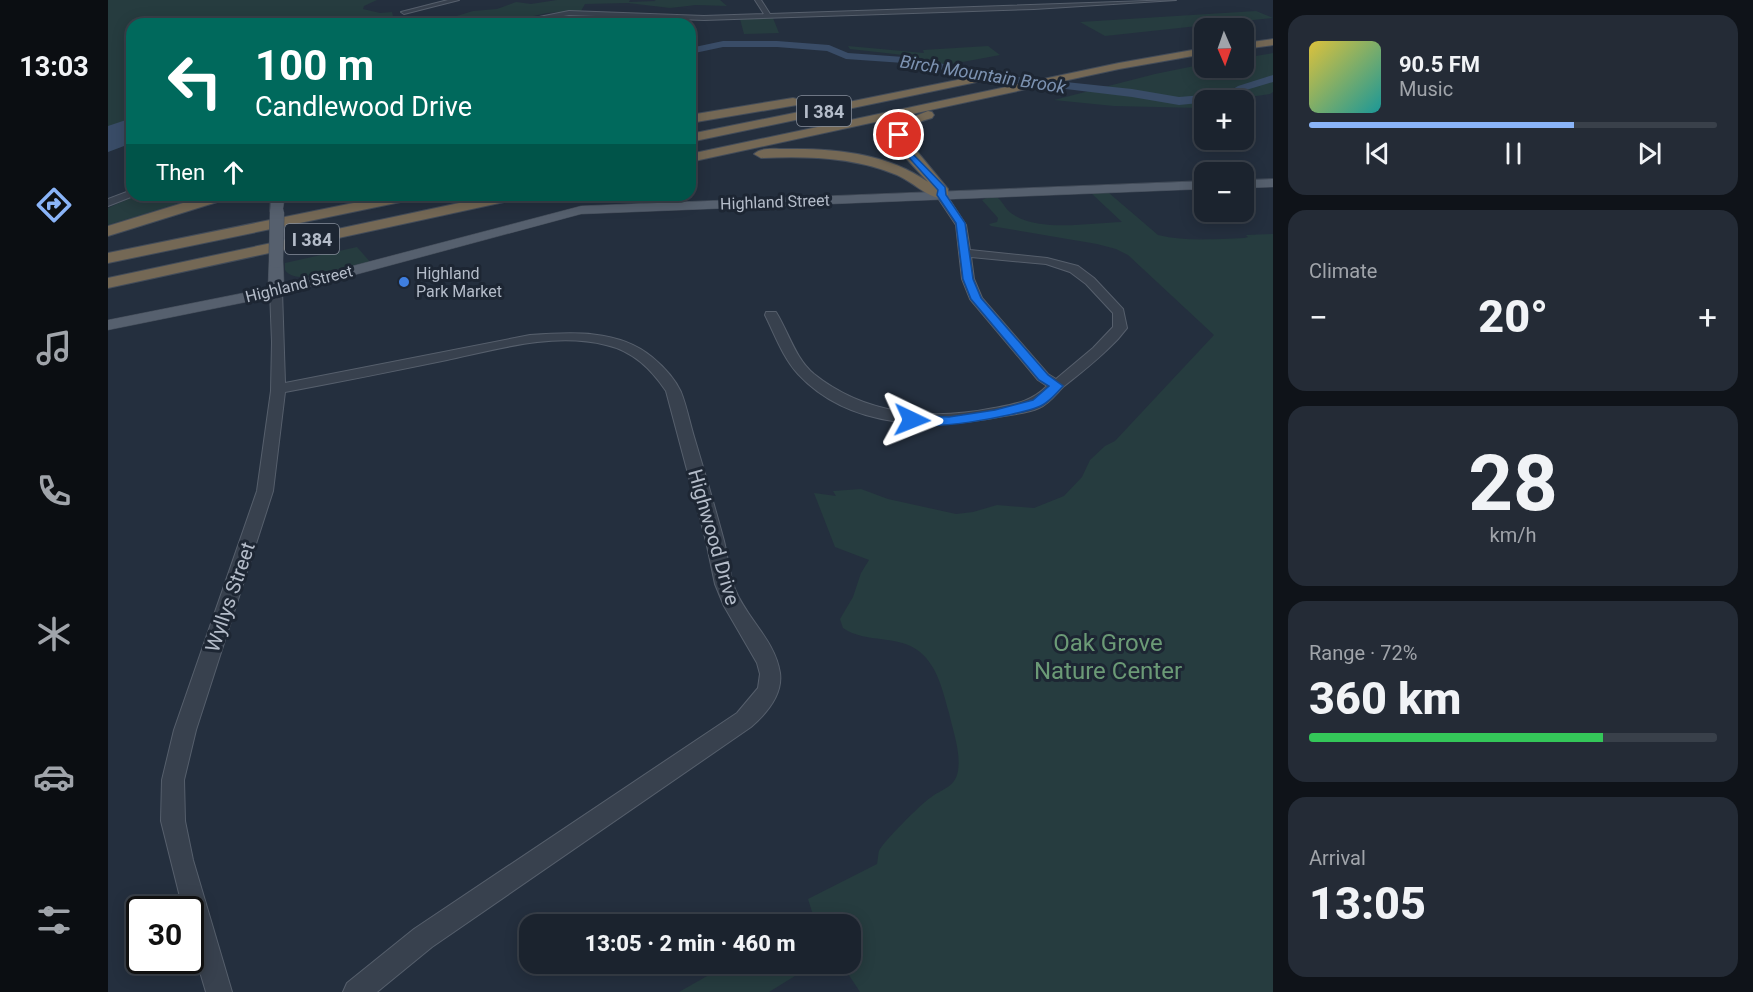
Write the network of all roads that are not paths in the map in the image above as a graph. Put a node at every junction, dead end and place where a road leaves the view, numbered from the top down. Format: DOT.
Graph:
graph roads {
  1 [pos="456,0"];
  2 [pos="758,0"];
  3 [pos="1093,0"];
  4 [pos="1173,0"];
  5 [pos="1101,4"];
  6 [pos="404,12"];
  7 [pos="768,16"];
  8 [pos="541,18"];
  9 [pos="690,18"];
  10 [pos="690,18"];
  11 [pos="1273,42"];
  12 [pos="1254,45"];
  13 [pos="1194,53"];
  14 [pos="998,75"];
  15 [pos="954,82"];
  16 [pos="1011,90"];
  17 [pos="696,118"];
  18 [pos="696,137"];
  19 [pos="696,159"];
  20 [pos="696,159"];
  21 [pos="1273,183"];
  22 [pos="1254,184"];
  23 [pos="1194,185"];
  24 [pos="941,195"];
  25 [pos="126,196"];
  26 [pos="206,201"];
  27 [pos="278,201"];
  28 [pos="386,201"];
  29 [pos="490,201"];
  30 [pos="108,203"];
  31 [pos="108,231"];
  32 [pos="965,253"];
  33 [pos="108,258"];
  34 [pos="108,283"];
  35 [pos="276,291"];
  36 [pos="771,315"];
  37 [pos="108,325"];
  38 [pos="1057,386"];
  39 [pos="279,389"];
  40 [pos="219,992"];
  41 [pos="356,992"];
  1 -- 6 [label="street"];
  2 -- 7 [label="street"];
  3 -- 5 [label="street"];
  4 -- 5 [label="street"];
  5 -- 7 [label="street"];
  7 -- 9 [label="street"];
  8 -- 10 [label="street"];
  11 -- 12 [label="highway"];
  13 -- 16 [label="highway"];
  14 -- 15 [label="highway, I 384"];
  15 -- 17 [label="highway"];
  15 -- 18 [label="highway, I 384"];
  16 -- 19 [label="highway, I 384"];
  16 -- 24 [label="highway"];
  20 -- 24 [label="highway"];
  21 -- 22 [label="main road"];
  23 -- 24 [label="main road, Highland Street"];
  24 -- 32 [label="street"];
  24 -- 35 [label="main road, Highland Street"];
  25 -- 30 [label="street"];
  26 -- 31 [label="highway"];
  27 -- 35 [label="main road, Wyllys Street, bridge"];
  28 -- 33 [label="highway, I 384"];
  29 -- 34 [label="highway, I 384"];
  32 -- 38 [label="street"];
  32 -- 38 [label="street"];
  35 -- 37 [label="main road, Highland Street"];
  35 -- 39 [label="street, Wyllys Street"];
  36 -- 38 [label="street"];
  39 -- 40 [label="street, Wyllys Street"];
  39 -- 41 [label="street, Highwood Drive"];
}
